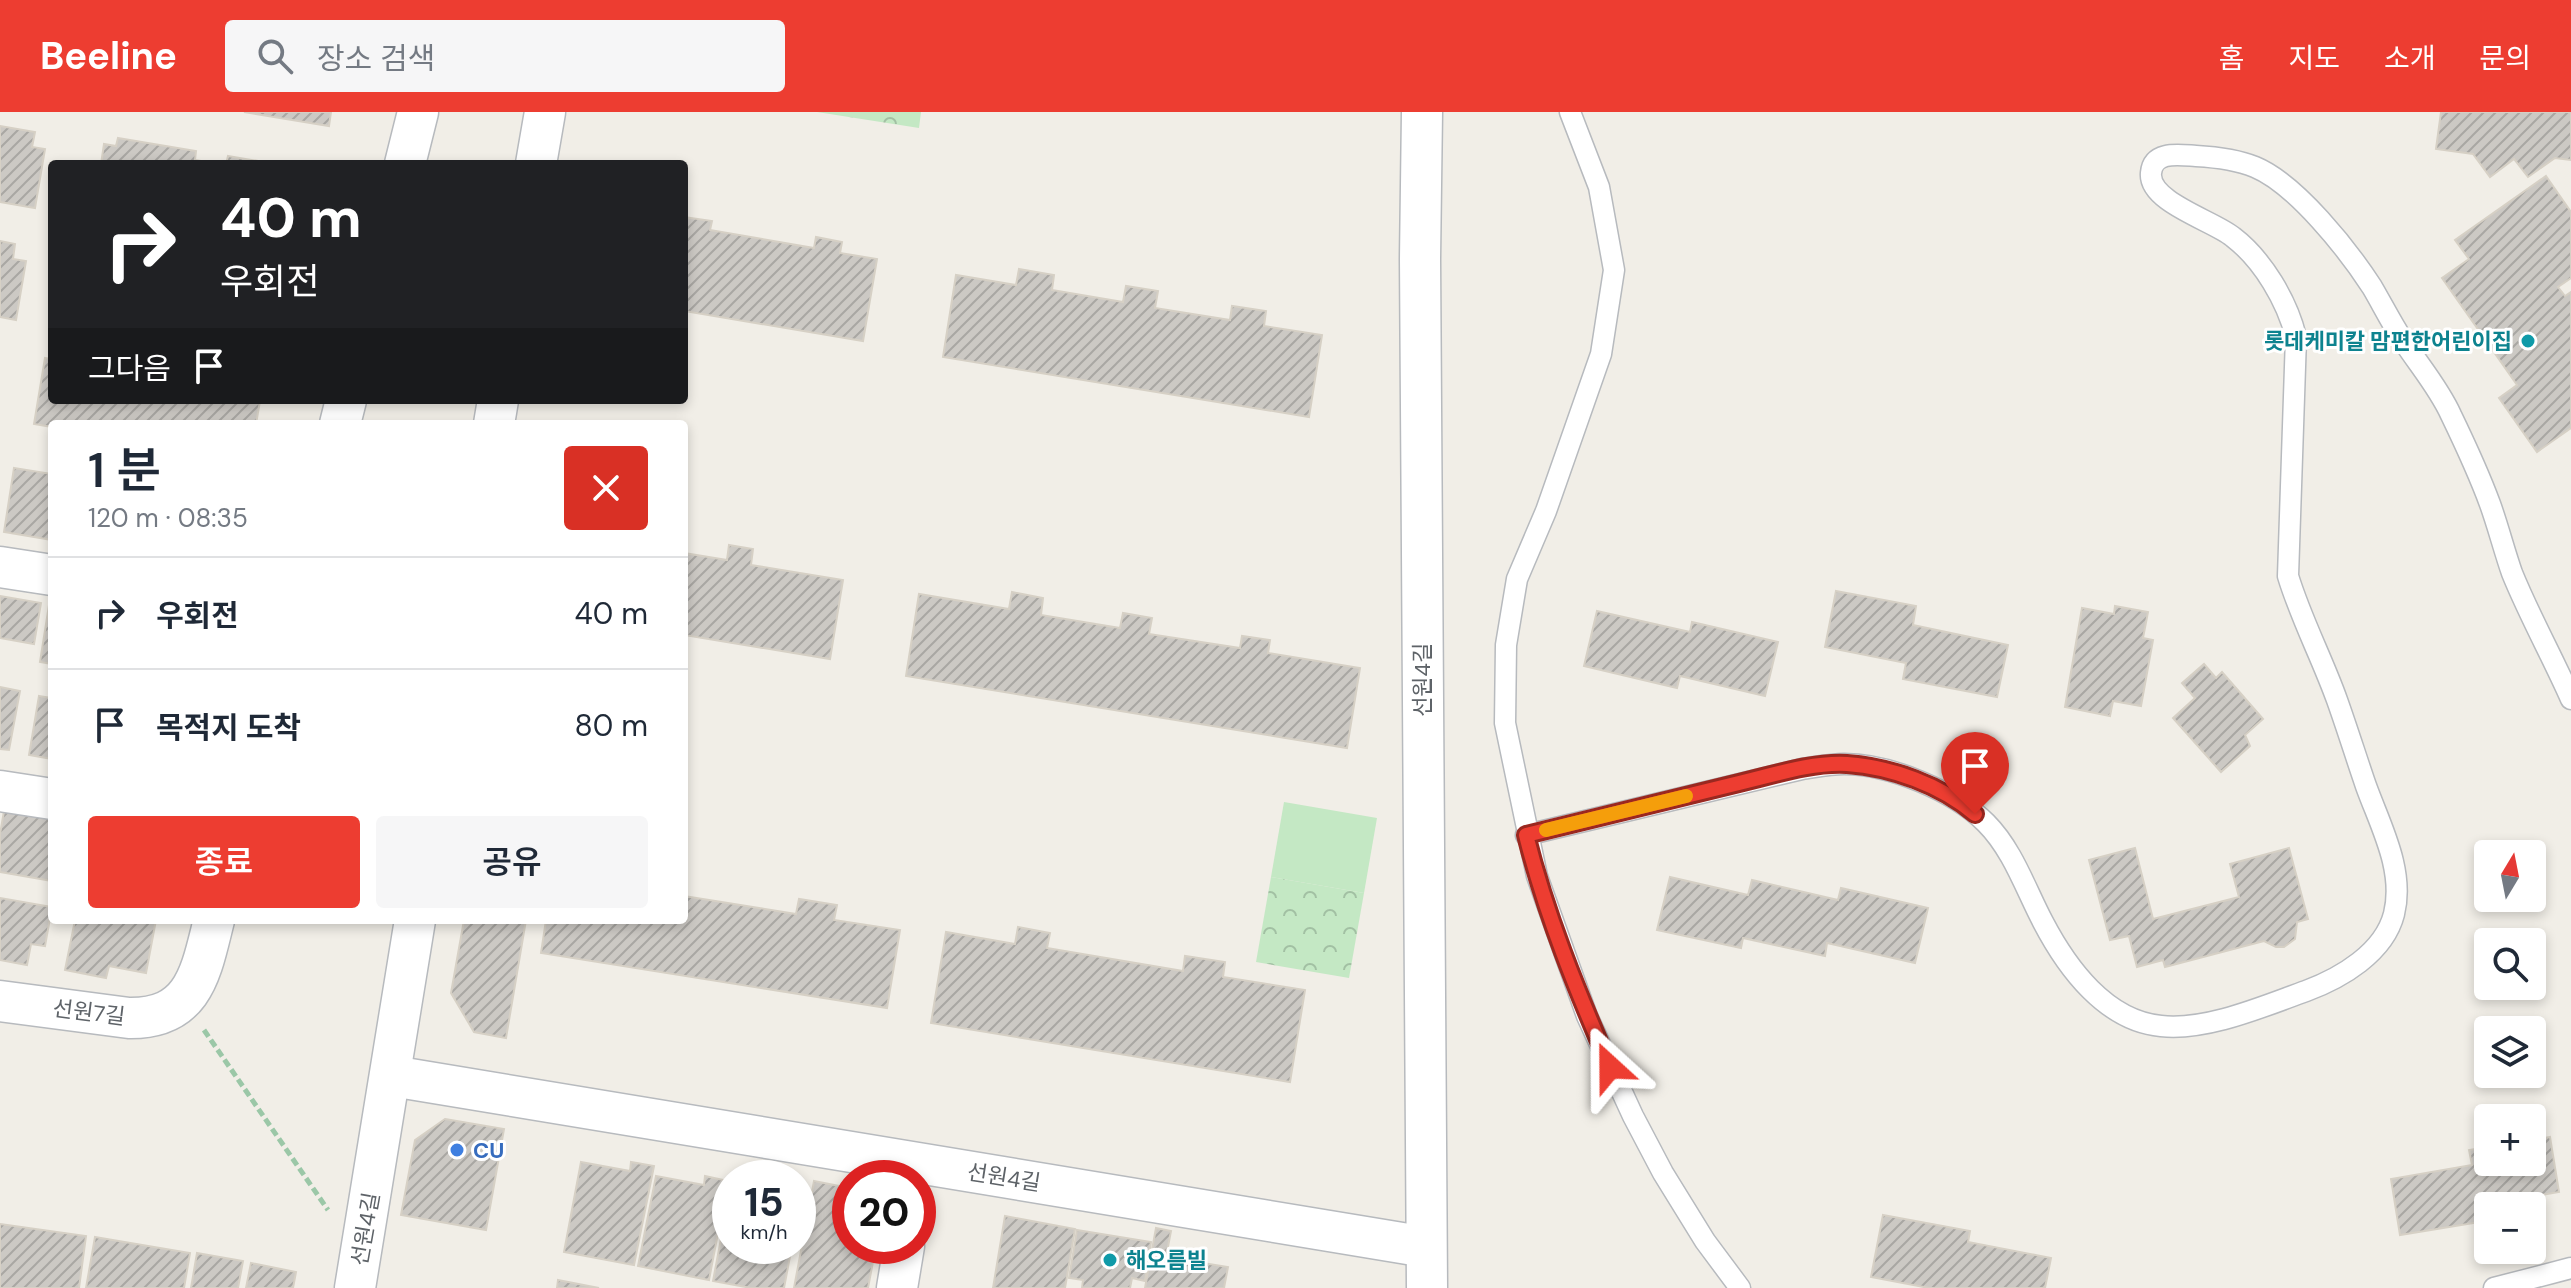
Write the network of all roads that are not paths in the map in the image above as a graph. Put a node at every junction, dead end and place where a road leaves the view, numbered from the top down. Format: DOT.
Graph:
graph roads {
  1 [pos="418,112"];
  2 [pos="545,112"];
  3 [pos="1422,112"];
  4 [pos="1570,112"];
  5 [pos="406,160"];
  6 [pos="537,160"];
  7 [pos="0,567"];
  8 [pos="48,574"];
  9 [pos="2571,699"];
  10 [pos="0,791"];
  11 [pos="48,798"];
  12 [pos="1526,835"];
  13 [pos="213,924"];
  14 [pos="414,924"];
  15 [pos="0,1001"];
  16 [pos="392,1076"];
  17 [pos="860,1160"];
  18 [pos="936,1173"];
  19 [pos="1426,1247"];
  20 [pos="901,1264"];
  21 [pos="2571,1268"];
  22 [pos="358,1272"];
  23 [pos="897,1288"];
  24 [pos="1427,1288"];
  25 [pos="1740,1288"];
  26 [pos="2494,1288"];
  1 -- 5 [label="street"];
  2 -- 6 [label="street"];
  3 -- 19 [label="street, 선원4길"];
  4 -- 12 [label="lane"];
  7 -- 8 [label="street"];
  9 -- 12 [label="lane"];
  10 -- 11 [label="street"];
  12 -- 25 [label="lane"];
  13 -- 15 [label="street, 선원7길"];
  14 -- 16 [label="street, 선원4길"];
  16 -- 17 [label="street, 선원4길"];
  16 -- 22 [label="street, 선원4길"];
  18 -- 19 [label="street, 선원4길"];
  19 -- 24 [label="street, 선원4길"];
  20 -- 23 [label="street"];
  21 -- 26 [label="lane"];
}
